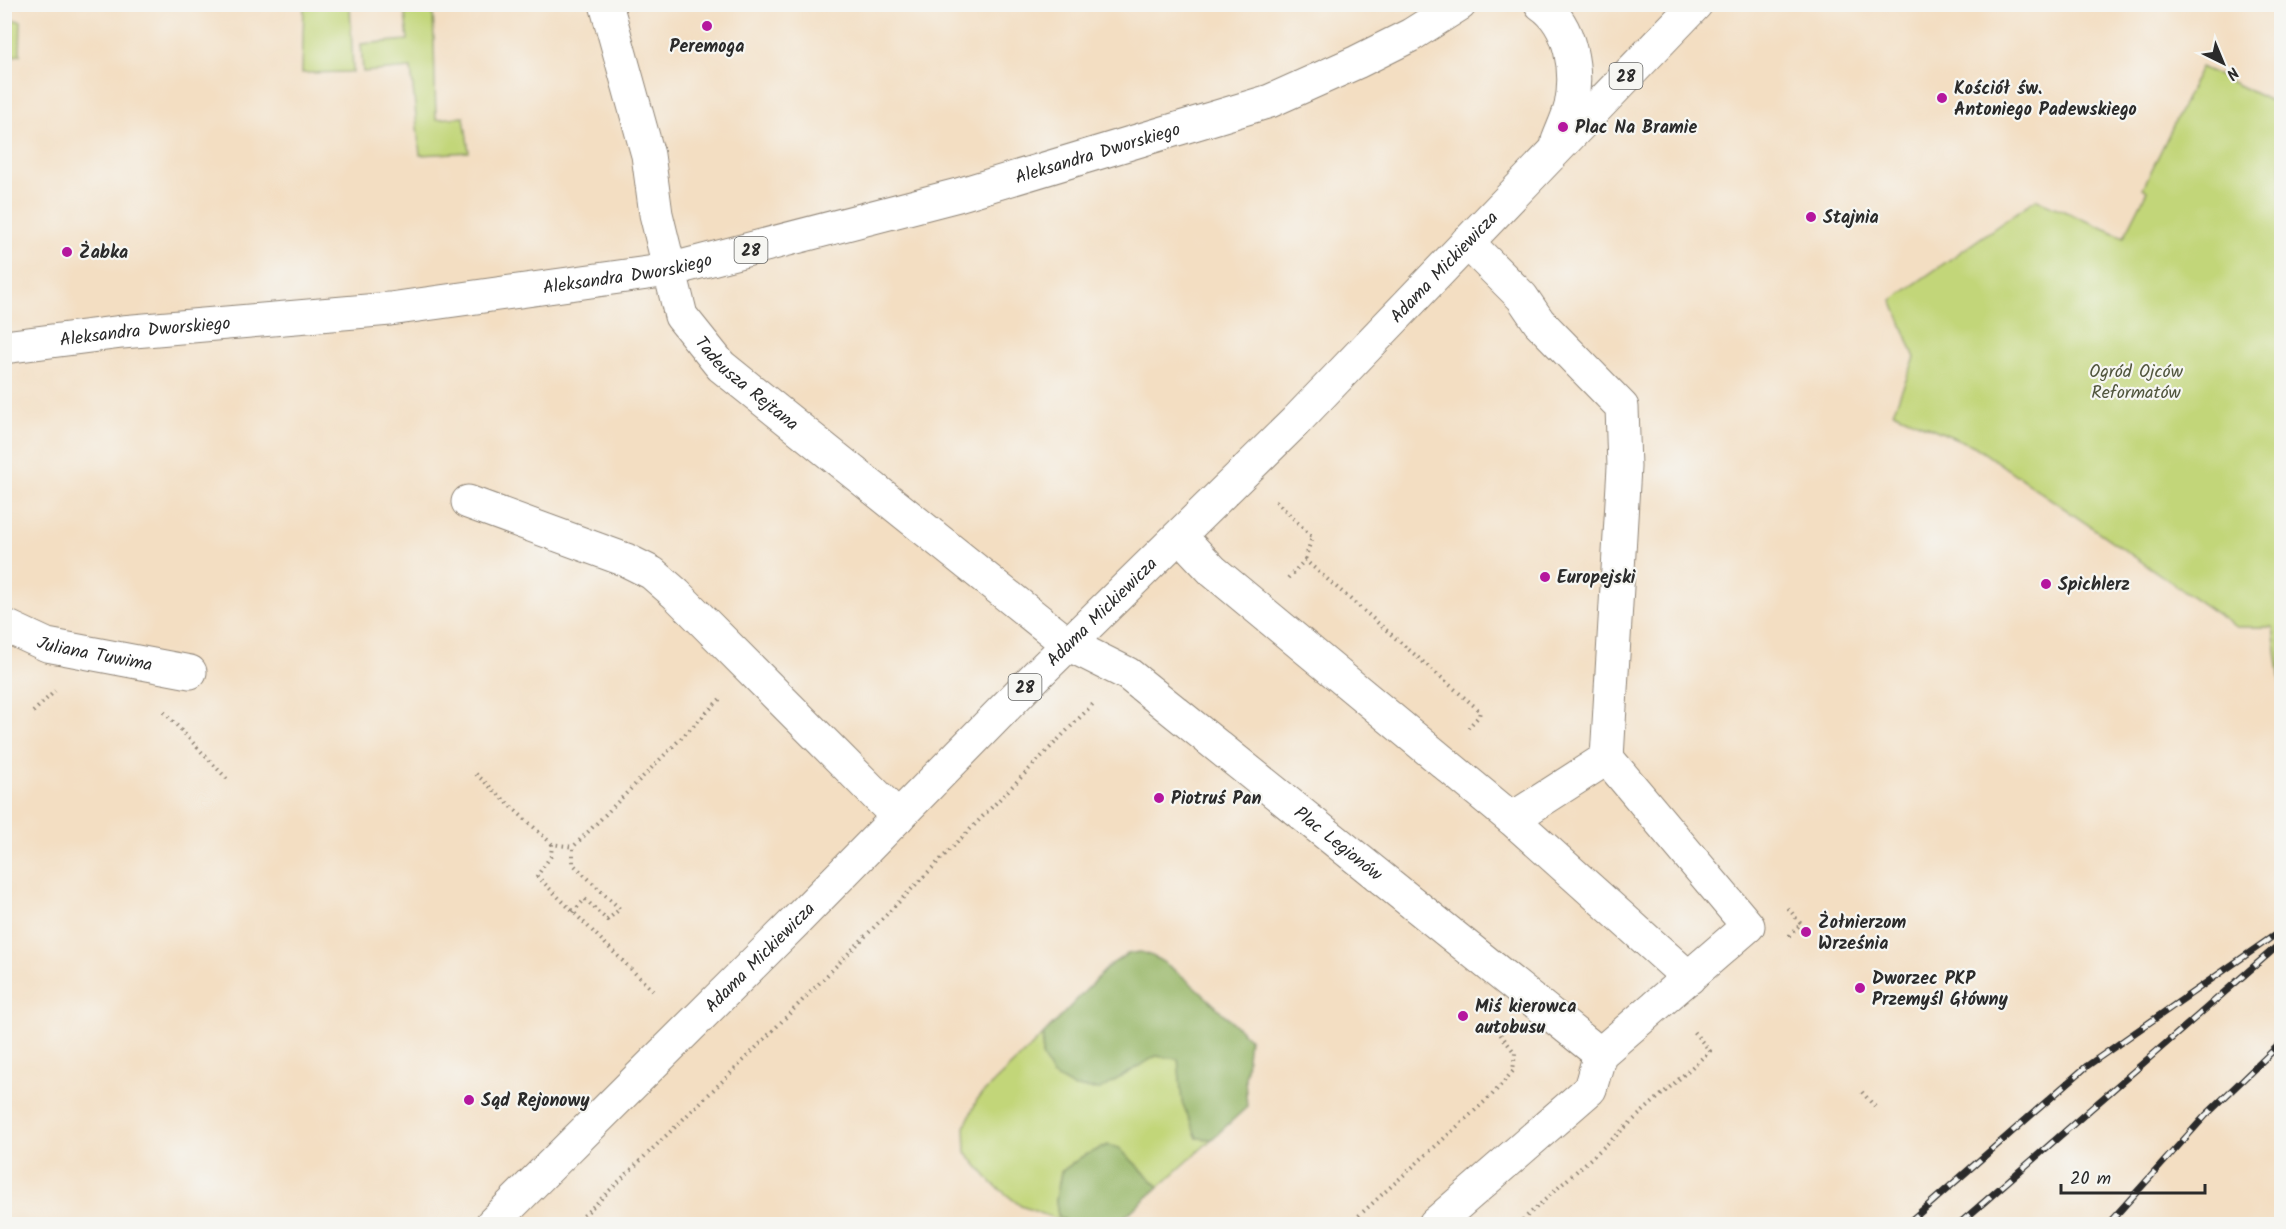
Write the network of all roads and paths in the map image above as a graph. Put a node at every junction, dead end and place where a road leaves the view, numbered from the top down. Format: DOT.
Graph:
graph roads {
  1 [pos="606,4"];
  2 [pos="1460,4"];
  3 [pos="1541,4"];
  4 [pos="1696,4"];
  5 [pos="1555,148"];
  6 [pos="1467,242"];
  7 [pos="669,270"];
  8 [pos="4,347"];
  9 [pos="1275,501"];
  10 [pos="468,502"];
  11 [pos="1180,536"];
  12 [pos="1305,560"];
  13 [pos="1281,585"];
  14 [pos="4,625"];
  15 [pos="1068,644"];
  16 [pos="190,672"];
  17 [pos="59,686"];
  18 [pos="725,694"];
  19 [pos="1099,701"];
  20 [pos="159,706"];
  21 [pos="33,712"];
  22 [pos="1468,728"];
  23 [pos="1607,758"];
  24 [pos="476,774"];
  25 [pos="229,781"];
  26 [pos="898,817"];
  27 [pos="1512,819"];
  28 [pos="552,844"];
  29 [pos="573,847"];
  30 [pos="1786,906"];
  31 [pos="573,912"];
  32 [pos="1785,939"];
  33 [pos="1689,978"];
  34 [pos="654,992"];
  35 [pos="1687,1025"];
  36 [pos="1495,1027"];
  37 [pos="1600,1054"];
  38 [pos="1862,1092"];
  39 [pos="1877,1109"];
  40 [pos="492,1224"];
  41 [pos="575,1224"];
  42 [pos="1358,1224"];
  43 [pos="1435,1224"];
  44 [pos="1518,1224"];
  1 -- 7 [label="main road, Tadeusza Rejtana"];
  2 -- 7 [label="main road, Aleksandra Dworskiego / 28"];
  3 -- 5 [label="main road, 28"];
  4 -- 5 [label="main road, 28"];
  5 -- 6 [label="main road, Adama Mickiewicza / 28"];
  6 -- 11 [label="main road, Adama Mickiewicza / 28"];
  6 -- 23 [label="main road"];
  7 -- 8 [label="main road, Aleksandra Dworskiego / 28"];
  7 -- 15 [label="main road, Tadeusza Rejtana"];
  9 -- 12 [label="path"];
  10 -- 26 [label="main road"];
  11 -- 15 [label="main road, Adama Mickiewicza / 28"];
  11 -- 27 [label="main road"];
  12 -- 13 [label="path"];
  12 -- 22 [label="path"];
  14 -- 16 [label="main road, Juliana Tuwima"];
  15 -- 26 [label="main road, Adama Mickiewicza / 28"];
  15 -- 37 [label="main road, Plac Legionów"];
  17 -- 21 [label="path"];
  18 -- 29 [label="path"];
  19 -- 41 [label="path"];
  20 -- 25 [label="path"];
  23 -- 27 [label="main road"];
  23 -- 33 [label="main road"];
  24 -- 28 [label="path"];
  26 -- 40 [label="main road, Adama Mickiewicza / 28"];
  27 -- 33 [label="main road"];
  28 -- 29 [label="path"];
  28 -- 31 [label="path"];
  29 -- 31 [label="path"];
  30 -- 32 [label="path"];
  31 -- 34 [label="path"];
  33 -- 37 [label="main road"];
  35 -- 44 [label="path"];
  36 -- 42 [label="path"];
  37 -- 43 [label="main road"];
  38 -- 39 [label="path"];
}
